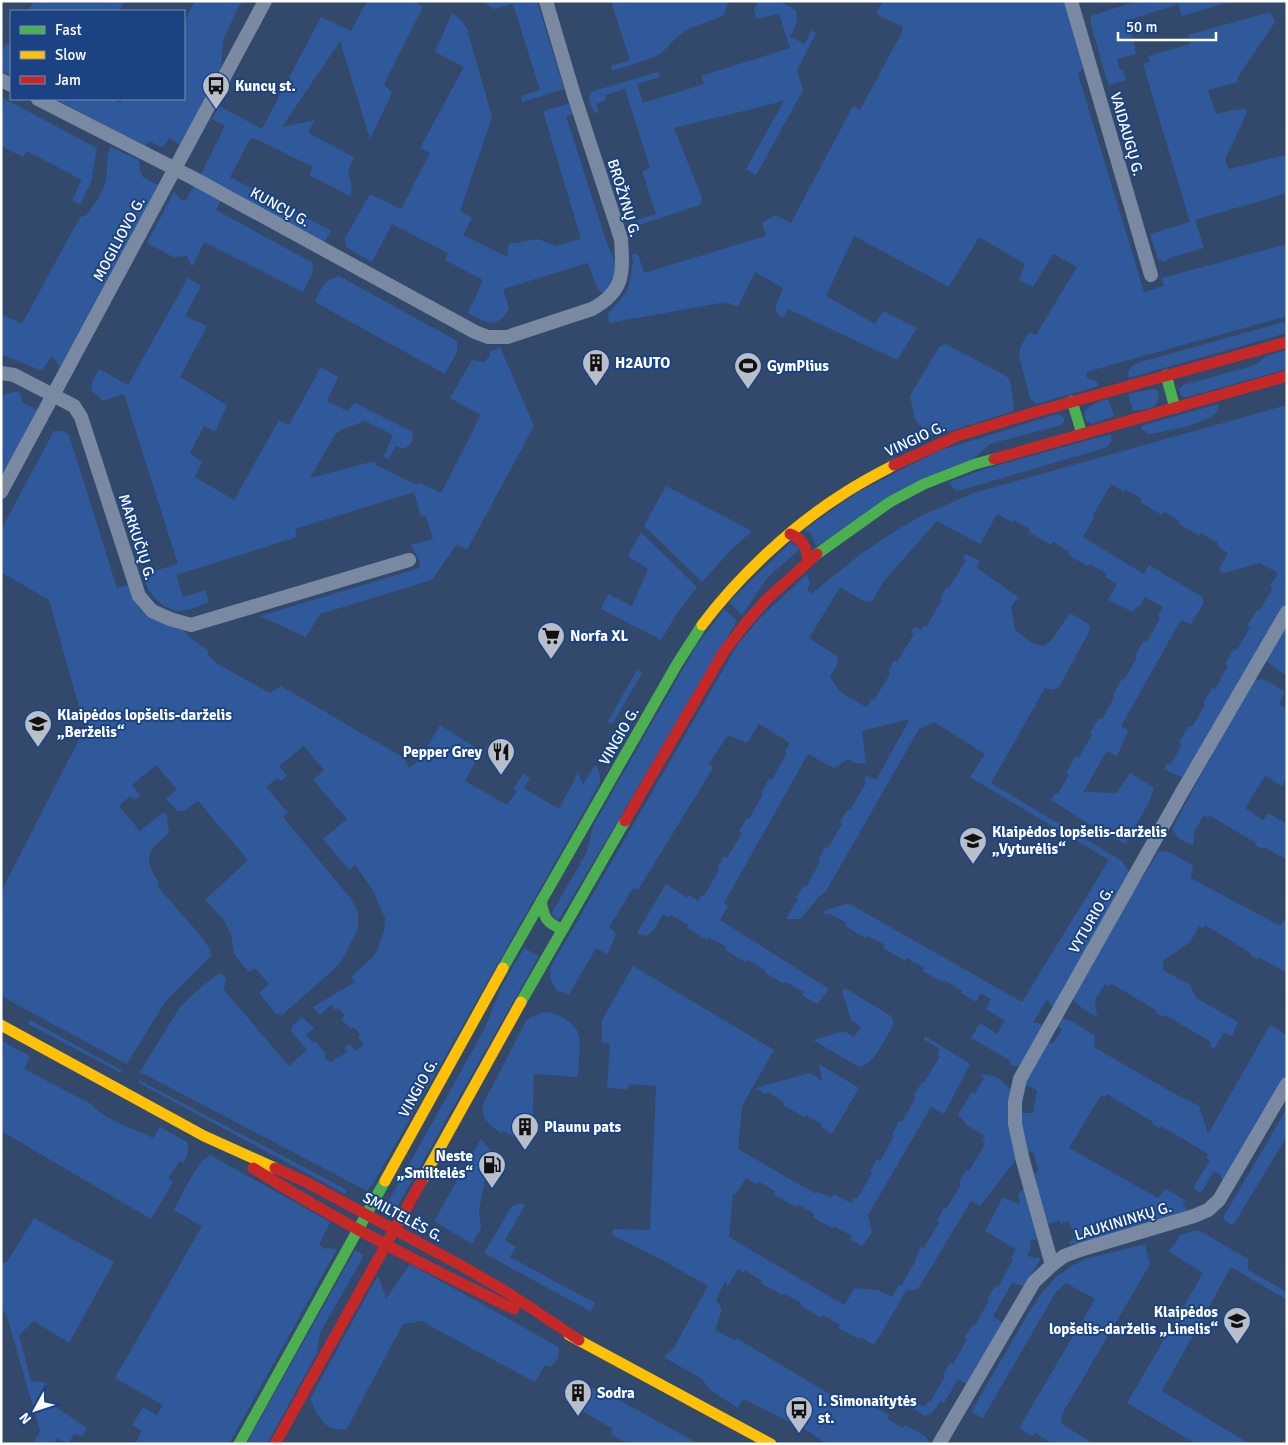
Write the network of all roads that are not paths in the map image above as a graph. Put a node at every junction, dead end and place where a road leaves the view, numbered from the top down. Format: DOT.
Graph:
graph roads {
  1 [pos="265,1"];
  2 [pos="546,1"];
  3 [pos="1071,1"];
  4 [pos="40,100"];
  5 [pos="175,168"];
  6 [pos="1151,275"];
  7 [pos="508,337"];
  8 [pos="1287,342"];
  9 [pos="1,373"];
  10 [pos="1166,375"];
  11 [pos="1287,376"];
  12 [pos="53,395"];
  13 [pos="1072,401"];
  14 [pos="1175,408"];
  15 [pos="1082,434"];
  16 [pos="1,492"];
  17 [pos="790,534"];
  18 [pos="409,560"];
  19 [pos="808,561"];
  20 [pos="1287,612"];
  21 [pos="541,901"];
  22 [pos="564,929"];
  23 [pos="1,1025"];
  24 [pos="1287,1084"];
  25 [pos="204,1136"];
  26 [pos="366,1214"];
  27 [pos="357,1229"];
  28 [pos="394,1229"];
  29 [pos="385,1245"];
  30 [pos="1052,1265"];
  31 [pos="580,1340"];
  32 [pos="239,1444"];
  33 [pos="275,1444"];
  34 [pos="771,1444"];
  35 [pos="939,1444"];
  1 -- 5 [label="street, MOGILIOVO G."];
  2 -- 7 [label="street, BROŽYNŲ G."];
  3 -- 6 [label="street, VAIDAUGŲ G."];
  4 -- 5 [label="street, KUNCŲ G."];
  5 -- 7 [label="street, KUNCŲ G."];
  5 -- 12 [label="street, MOGILIOVO G."];
  8 -- 10 [label="main road, VINGIO G."];
  9 -- 12 [label="street, MARKUČIŲ G."];
  10 -- 13 [label="main road, VINGIO G."];
  10 -- 14 [label="main road"];
  11 -- 14 [label="main road"];
  12 -- 16 [label="street, MOGILIOVO G."];
  12 -- 18 [label="street, MARKUČIŲ G."];
  13 -- 15 [label="main road"];
  13 -- 17 [label="main road, VINGIO G."];
  14 -- 15 [label="main road"];
  15 -- 19 [label="main road"];
  17 -- 19 [label="main road"];
  17 -- 21 [label="main road, VINGIO G."];
  19 -- 22 [label="main road"];
  20 -- 30 [label="street, VYTURIO G."];
  21 -- 22 [label="main road"];
  21 -- 26 [label="main road, VINGIO G."];
  22 -- 28 [label="main road"];
  23 -- 25 [label="main road, SMILTELĖS G."];
  24 -- 30 [label="street, LAUKININKŲ G."];
  25 -- 26 [label="main road, SMILTELĖS G."];
  25 -- 27 [label="main road, SMILTELĖS G."];
  26 -- 27 [label="main road, VINGIO G."];
  26 -- 28 [label="main road, SMILTELĖS G."];
  27 -- 29 [label="main road, SMILTELĖS G."];
  27 -- 32 [label="main road, VINGIO G."];
  28 -- 29 [label="main road"];
  28 -- 31 [label="main road, SMILTELĖS G."];
  29 -- 31 [label="main road, SMILTELĖS G."];
  29 -- 33 [label="main road"];
  30 -- 35 [label="street, LAUKININKŲ G."];
  31 -- 34 [label="main road, SMILTELĖS G."];
}
